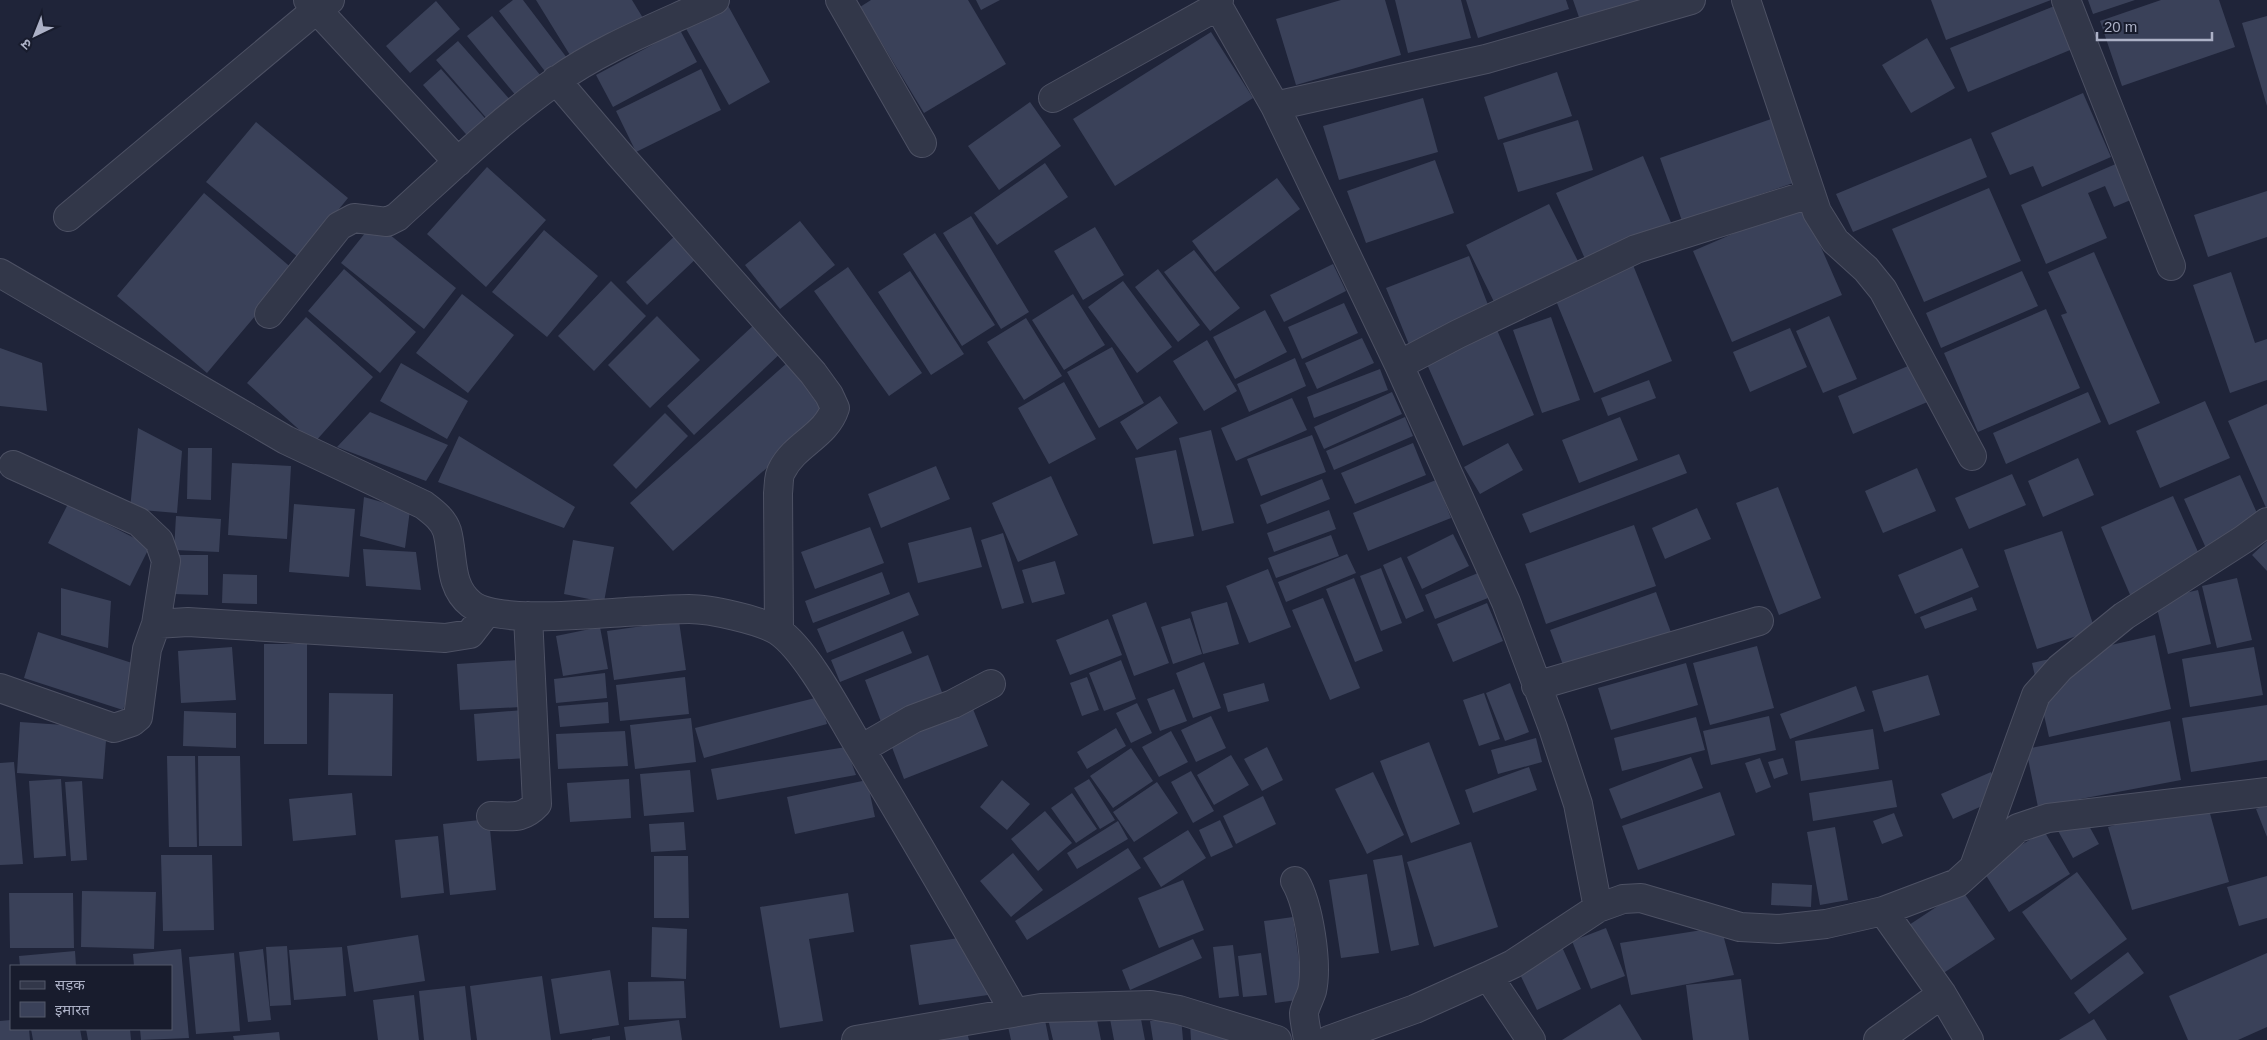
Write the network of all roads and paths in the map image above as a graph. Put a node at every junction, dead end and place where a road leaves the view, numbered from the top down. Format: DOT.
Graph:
graph roads {
  1 [pos="715,0"];
  2 [pos="840,0"];
  3 [pos="1691,0"];
  4 [pos="1746,0"];
  5 [pos="2066,0"];
  6 [pos="1217,2"];
  7 [pos="318,3"];
  8 [pos="556,80"];
  9 [pos="1052,98"];
  10 [pos="1275,106"];
  11 [pos="922,143"];
  12 [pos="458,162"];
  13 [pos="1810,194"];
  14 [pos="68,218"];
  15 [pos="2171,266"];
  16 [pos="0,273"];
  17 [pos="269,314"];
  18 [pos="1399,365"];
  19 [pos="1972,456"];
  20 [pos="13,465"];
  21 [pos="2267,522"];
  22 [pos="487,612"];
  23 [pos="528,616"];
  24 [pos="1758,621"];
  25 [pos="156,624"];
  26 [pos="778,631"];
  27 [pos="991,684"];
  28 [pos="1536,686"];
  29 [pos="0,688"];
  30 [pos="861,749"];
  31 [pos="2267,792"];
  32 [pos="492,816"];
  33 [pos="1974,868"];
  34 [pos="1294,881"];
  35 [pos="1598,908"];
  36 [pos="1883,910"];
  37 [pos="1488,976"];
  38 [pos="1942,994"];
  39 [pos="1014,1012"];
  40 [pos="856,1040"];
  41 [pos="1277,1040"];
  42 [pos="1308,1040"];
  43 [pos="1329,1040"];
  44 [pos="1531,1040"];
  45 [pos="1878,1040"];
  46 [pos="1969,1040"];
  1 -- 8 [label="street"];
  2 -- 11 [label="street"];
  3 -- 10 [label="street"];
  4 -- 13 [label="street"];
  5 -- 15 [label="street"];
  6 -- 9 [label="street"];
  6 -- 10 [label="street"];
  7 -- 12 [label="street"];
  7 -- 14 [label="street"];
  8 -- 12 [label="street"];
  8 -- 26 [label="street"];
  10 -- 18 [label="street"];
  12 -- 17 [label="street"];
  13 -- 18 [label="street"];
  13 -- 19 [label="street"];
  16 -- 22 [label="street"];
  18 -- 28 [label="street"];
  20 -- 25 [label="street"];
  21 -- 33 [label="street"];
  22 -- 23 [label="street"];
  22 -- 25 [label="street"];
  23 -- 26 [label="street"];
  23 -- 32 [label="street"];
  24 -- 28 [label="street"];
  25 -- 29 [label="street"];
  26 -- 30 [label="street"];
  27 -- 30 [label="street"];
  28 -- 35 [label="street"];
  30 -- 39 [label="street"];
  31 -- 33 [label="street"];
  33 -- 36 [label="street"];
  34 -- 42 [label="street"];
  35 -- 36 [label="street"];
  35 -- 37 [label="street"];
  36 -- 38 [label="street"];
  37 -- 43 [label="street"];
  37 -- 44 [label="street"];
  38 -- 45 [label="street"];
  38 -- 46 [label="street"];
  39 -- 40 [label="street"];
  39 -- 41 [label="street"];
}
